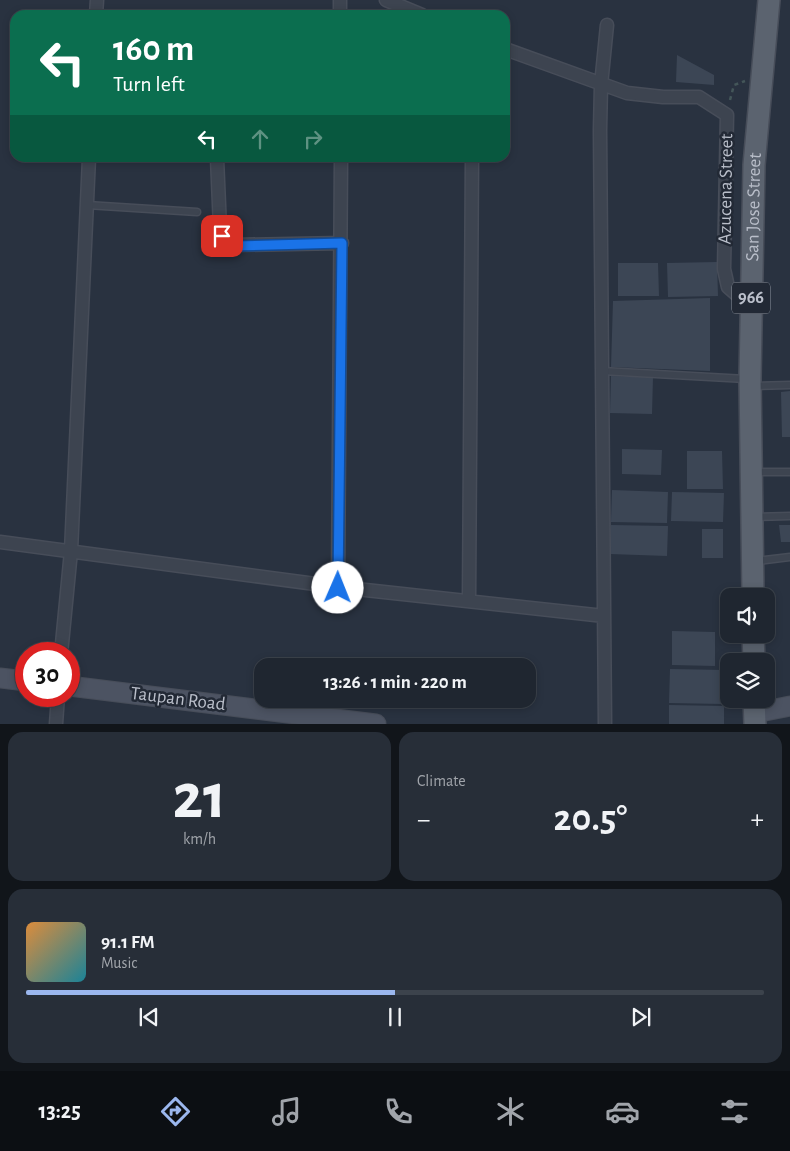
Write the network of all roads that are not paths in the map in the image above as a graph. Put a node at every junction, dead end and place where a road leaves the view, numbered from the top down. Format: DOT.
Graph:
graph roads {
  1 [pos="386,0"];
  2 [pos="769,0"];
  3 [pos="410,10"];
  4 [pos="606,25"];
  5 [pos="510,51"];
  6 [pos="601,85"];
  7 [pos="89,162"];
  8 [pos="218,162"];
  9 [pos="341,162"];
  10 [pos="472,162"];
  11 [pos="87,205"];
  12 [pos="197,212"];
  13 [pos="342,243"];
  14 [pos="751,307"];
  15 [pos="602,371"];
  16 [pos="751,382"];
  17 [pos="790,385"];
  18 [pos="752,472"];
  19 [pos="790,472"];
  20 [pos="790,516"];
  21 [pos="752,517"];
  22 [pos="0,542"];
  23 [pos="71,551"];
  24 [pos="790,557"];
  25 [pos="752,562"];
  26 [pos="338,588"];
  27 [pos="753,588"];
  28 [pos="469,600"];
  29 [pos="604,616"];
  30 [pos="62,642"];
  31 [pos="0,678"];
  32 [pos="15,680"];
  33 [pos="80,687"];
  34 [pos="790,706"];
  35 [pos="57,707"];
  36 [pos="754,712"];
  37 [pos="56,724"];
  38 [pos="376,724"];
  39 [pos="605,724"];
  1 -- 3 [label="street"];
  2 -- 14 [label="main road, San Jose Street / 966"];
  4 -- 6 [label="street"];
  5 -- 6 [label="street, Azucena Street"];
  6 -- 14 [label="street, Azucena Street"];
  6 -- 15 [label="street"];
  7 -- 11 [label="street"];
  8 -- 13 [label="street"];
  9 -- 13 [label="street"];
  10 -- 28 [label="street"];
  11 -- 12 [label="lane"];
  11 -- 23 [label="street"];
  13 -- 26 [label="street"];
  14 -- 16 [label="main road, San Jose Street / 966"];
  15 -- 16 [label="lane"];
  15 -- 29 [label="street"];
  16 -- 17 [label="lane"];
  16 -- 18 [label="main road, San Jose Street / 966"];
  18 -- 19 [label="lane"];
  18 -- 21 [label="main road, San Jose Street / 966"];
  20 -- 21 [label="lane"];
  21 -- 25 [label="main road, San Jose Street / 966"];
  22 -- 23 [label="street"];
  23 -- 26 [label="street"];
  23 -- 30 [label="street"];
  24 -- 25 [label="lane"];
  25 -- 27 [label="main road, San Jose Street / 966"];
  26 -- 28 [label="street"];
  28 -- 29 [label="street"];
  29 -- 39 [label="street"];
  31 -- 32 [label="main road"];
  33 -- 38 [label="main road, Taupan Road"];
  34 -- 36 [label="main road"];
  35 -- 37 [label="street"];
}
